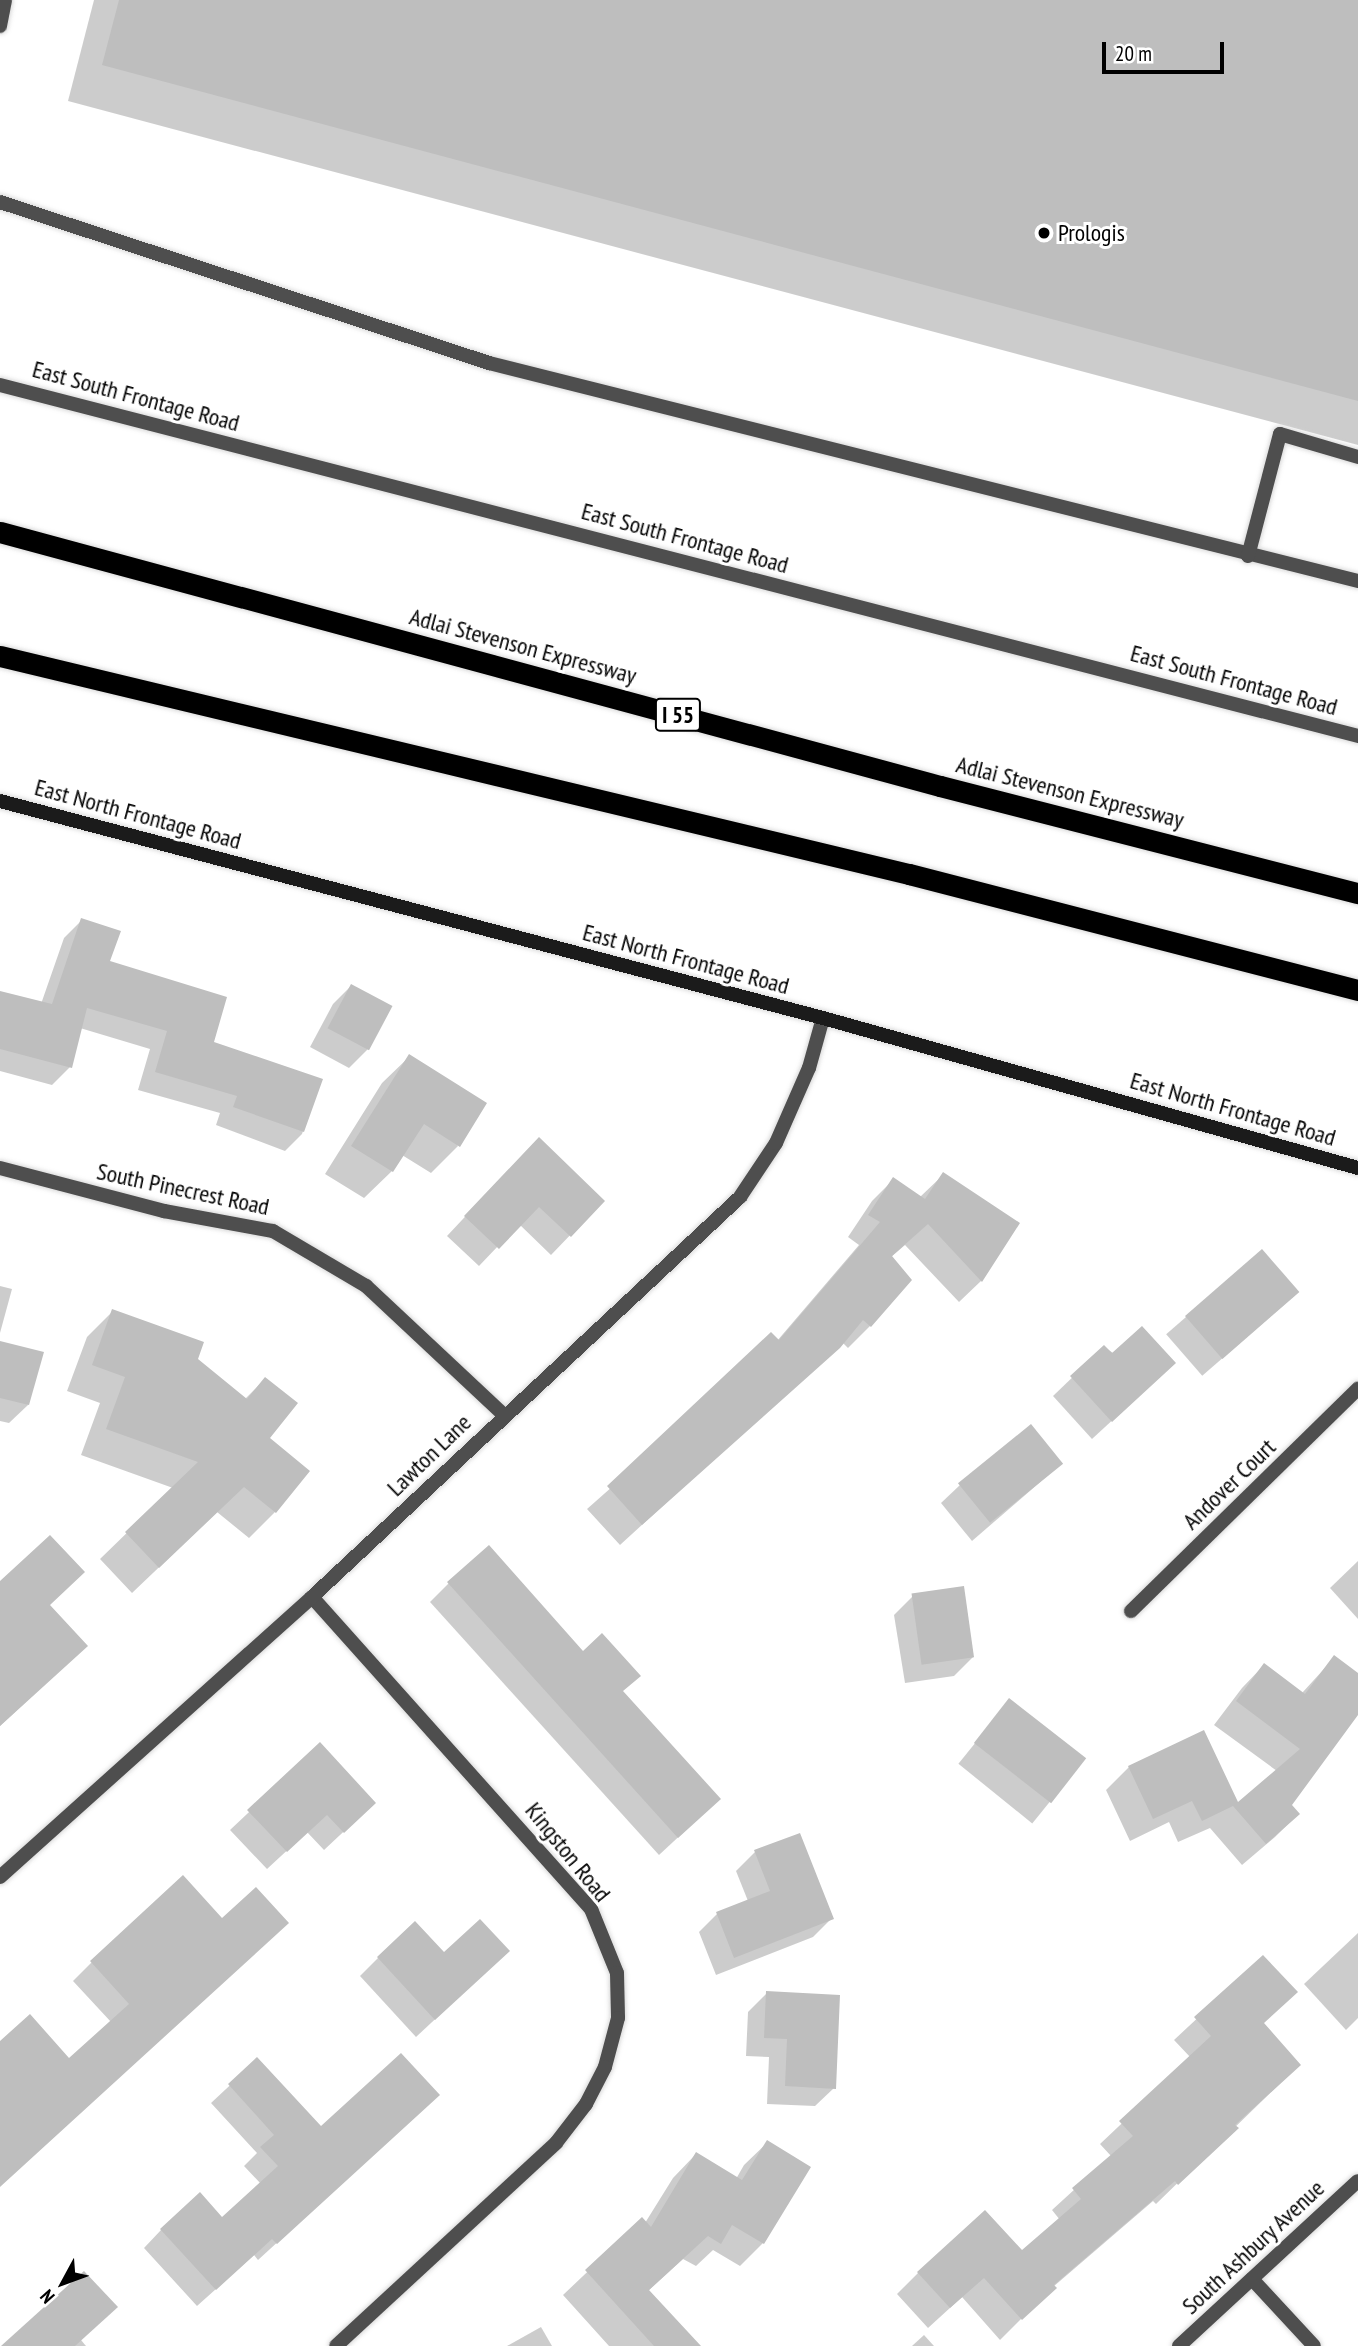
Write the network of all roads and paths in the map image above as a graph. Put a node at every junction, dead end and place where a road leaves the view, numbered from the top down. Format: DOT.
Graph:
graph roads {
  1 [pos="5,0"];
  2 [pos="0,26"];
  3 [pos="0,202"];
  4 [pos="0,385"];
  5 [pos="1358,457"];
  6 [pos="0,532"];
  7 [pos="1248,556"];
  8 [pos="1358,581"];
  9 [pos="0,656"];
  10 [pos="1358,736"];
  11 [pos="0,801"];
  12 [pos="1358,893"];
  13 [pos="1358,990"];
  14 [pos="823,1018"];
  15 [pos="0,1168"];
  16 [pos="1358,1168"];
  17 [pos="1358,1389"];
  18 [pos="504,1415"];
  19 [pos="312,1597"];
  20 [pos="1131,1611"];
  21 [pos="0,1877"];
  22 [pos="1358,2181"];
  23 [pos="1252,2279"];
  24 [pos="336,2346"];
  25 [pos="1180,2346"];
  26 [pos="1314,2346"];
  1 -- 2 [label="street"];
  3 -- 7 [label="street"];
  4 -- 10 [label="street, East South Frontage Road"];
  5 -- 7 [label="street"];
  6 -- 12 [label="highway, Adlai Stevenson Expressway / I 55"];
  7 -- 8 [label="street"];
  9 -- 13 [label="highway"];
  11 -- 14 [label="street, East North Frontage Road"];
  14 -- 16 [label="street, East North Frontage Road"];
  14 -- 18 [label="street, Lawton Lane"];
  15 -- 18 [label="street, South Pinecrest Road"];
  17 -- 20 [label="street, Andover Court"];
  18 -- 19 [label="street, Lawton Lane"];
  19 -- 21 [label="street, Lawton Lane"];
  19 -- 24 [label="street, Kingston Road"];
  22 -- 23 [label="street, South Ashbury Avenue"];
  23 -- 25 [label="street, South Ashbury Avenue"];
  23 -- 26 [label="street"];
}
